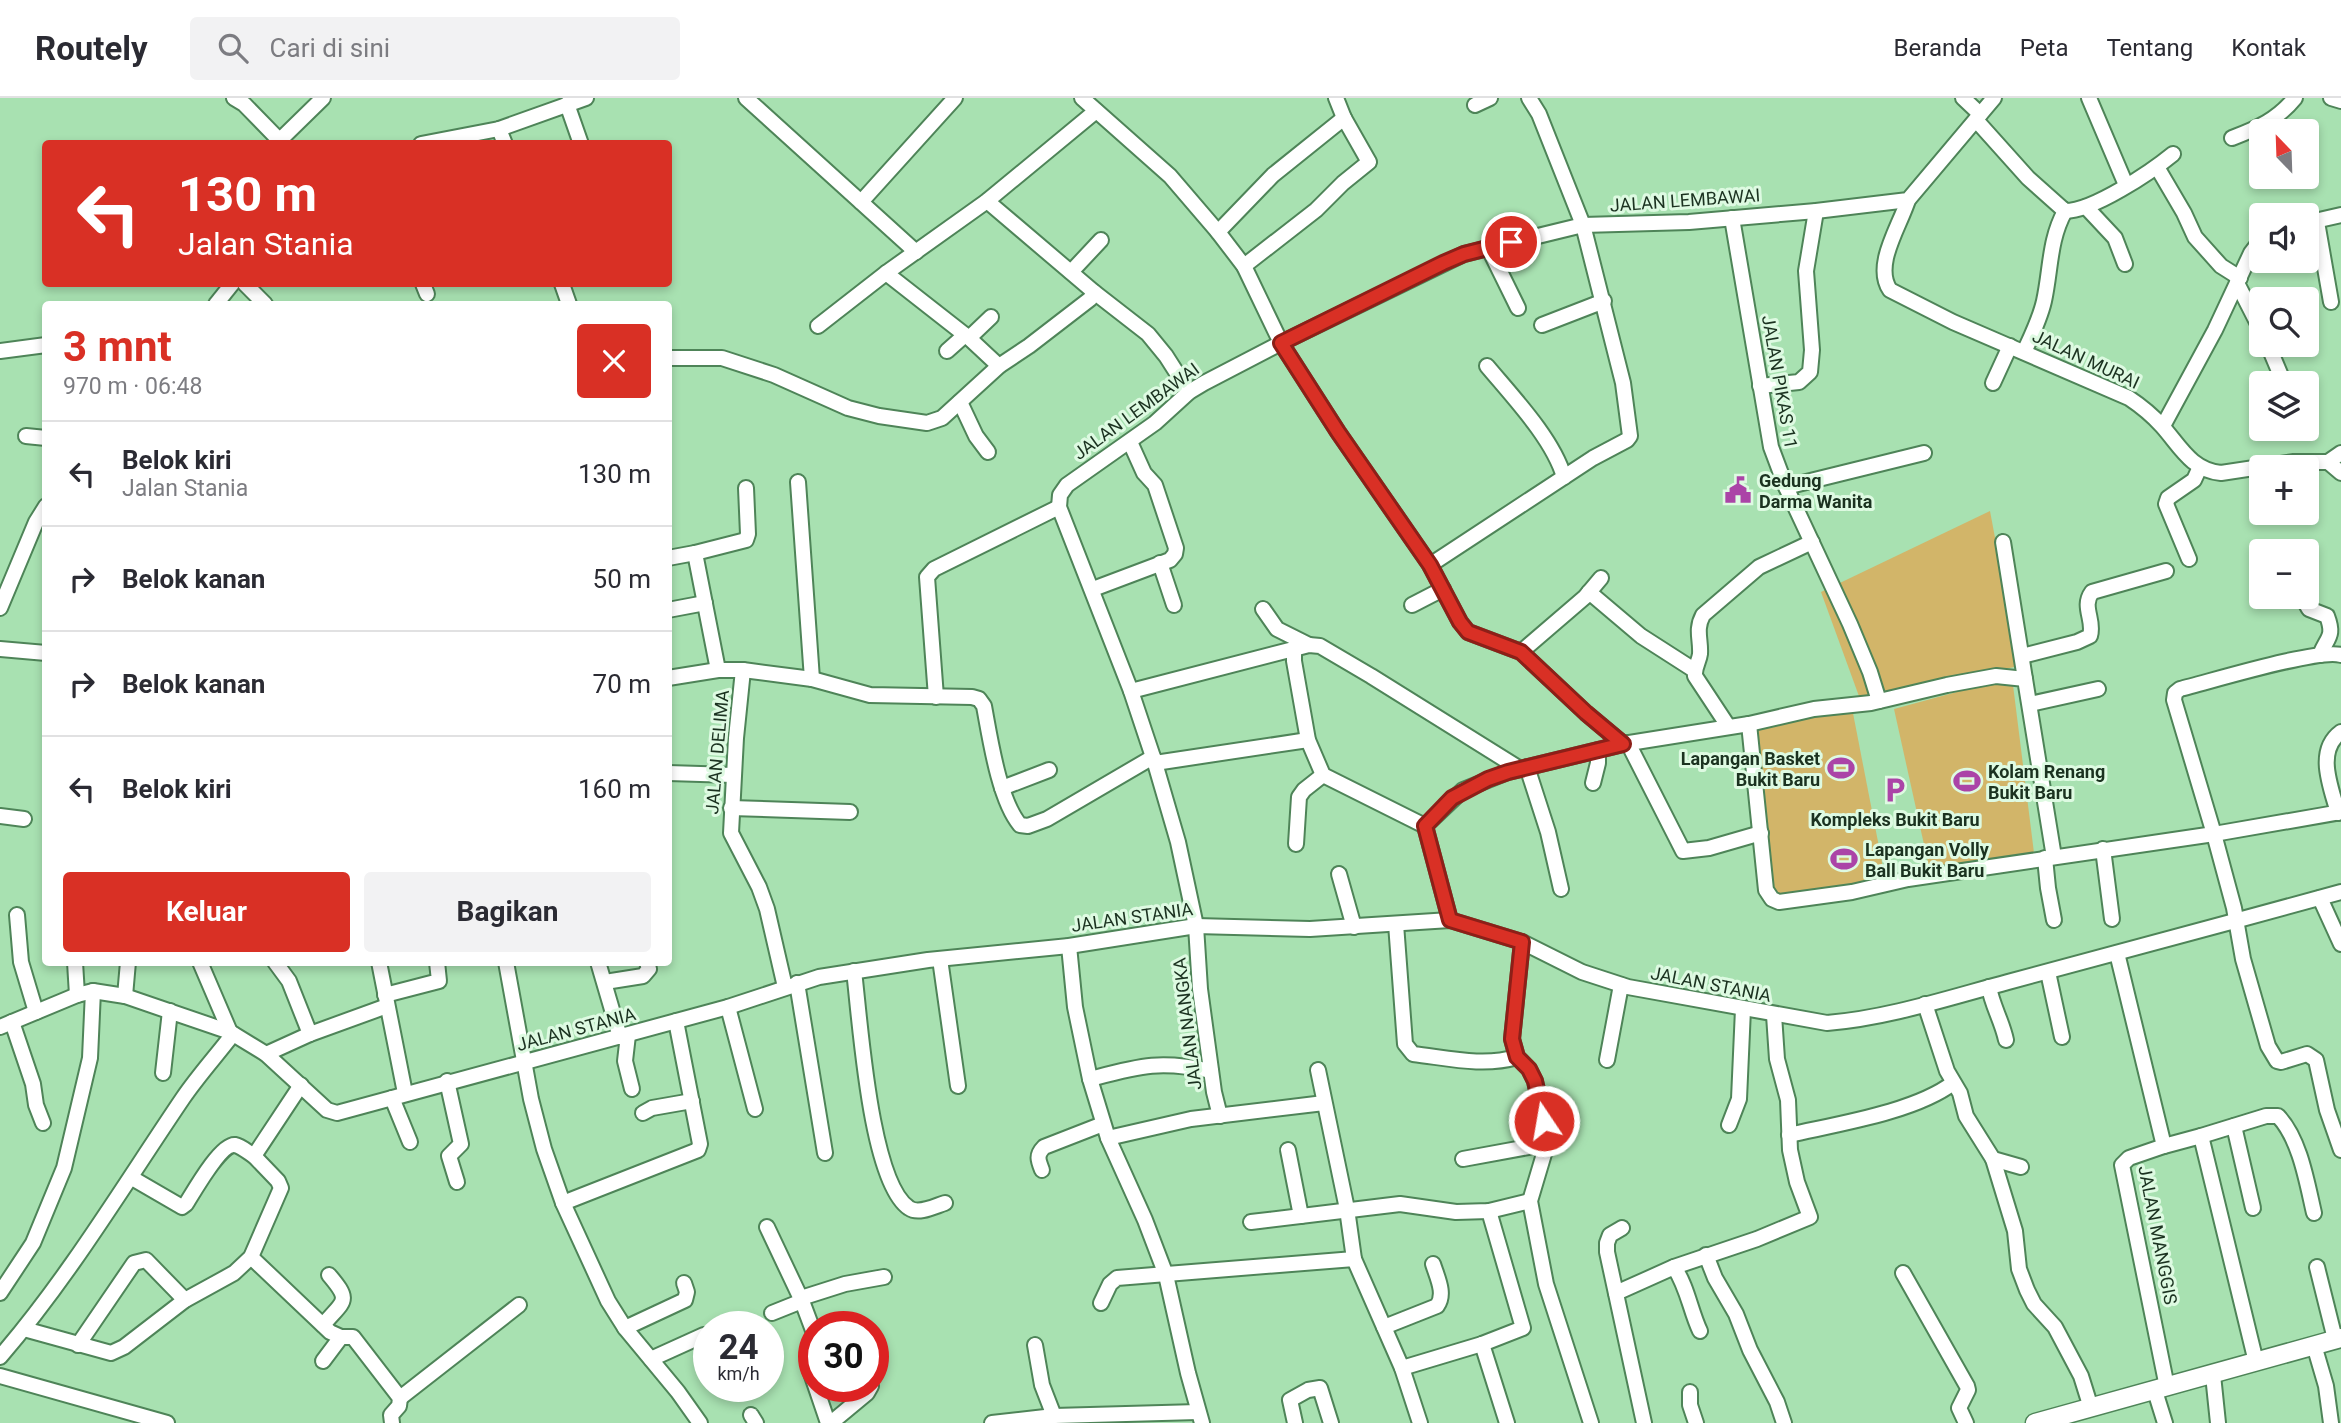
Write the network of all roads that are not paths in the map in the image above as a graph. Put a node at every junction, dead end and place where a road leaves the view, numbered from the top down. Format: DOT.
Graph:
graph roads {
  1 [pos="234,98"];
  2 [pos="323,98"];
  3 [pos="584,98"];
  4 [pos="746,98"];
  5 [pos="955,98"];
  6 [pos="1082,98"];
  7 [pos="1336,98"];
  8 [pos="1490,98"];
  9 [pos="1529,98"];
  10 [pos="1963,98"];
  11 [pos="1994,98"];
  12 [pos="2089,98"];
  13 [pos="2295,98"];
  14 [pos="2331,98"];
  15 [pos="2341,101"];
  16 [pos="567,104"];
  17 [pos="1475,105"];
  18 [pos="1096,111"];
  19 [pos="1978,117"];
  20 [pos="1343,118"];
  21 [pos="499,129"];
  22 [pos="2232,138"];
  23 [pos="279,140"];
  24 [pos="283,140"];
  25 [pos="442,140"];
  26 [pos="503,140"];
  27 [pos="580,140"];
  28 [pos="2173,153"];
  29 [pos="2157,167"];
  30 [pos="2126,185"];
  31 [pos="1908,200"];
  32 [pos="988,201"];
  33 [pos="861,202"];
  34 [pos="2086,207"];
  35 [pos="1816,211"];
  36 [pos="2064,211"];
  37 [pos="2341,215"];
  38 [pos="1732,218"];
  39 [pos="2319,221"];
  40 [pos="1583,225"];
  41 [pos="1218,232"];
  42 [pos="1101,240"];
  43 [pos="1488,247"];
  44 [pos="916,252"];
  45 [pos="2319,252"];
  46 [pos="2249,258"];
  47 [pos="2125,264"];
  48 [pos="1244,266"];
  49 [pos="1071,272"];
  50 [pos="886,273"];
  51 [pos="2239,280"];
  52 [pos="229,287"];
  53 [pos="248,287"];
  54 [pos="1094,292"];
  55 [pos="218,301"];
  56 [pos="262,301"];
  57 [pos="1604,301"];
  58 [pos="2331,302"];
  59 [pos="2249,303"];
  60 [pos="1518,308"];
  61 [pos="991,317"];
  62 [pos="1542,325"];
  63 [pos="818,326"];
  64 [pos="967,337"];
  65 [pos="1281,343"];
  66 [pos="42,346"];
  67 [pos="2010,346"];
  68 [pos="0,351"];
  69 [pos="947,351"];
  70 [pos="2024,352"];
  71 [pos="672,358"];
  72 [pos="999,366"];
  73 [pos="1487,366"];
  74 [pos="1993,383"];
  75 [pos="1760,386"];
  76 [pos="1189,393"];
  77 [pos="960,402"];
  78 [pos="2163,426"];
  79 [pos="26,436"];
  80 [pos="42,438"];
  81 [pos="1130,442"];
  82 [pos="988,452"];
  83 [pos="1924,453"];
  84 [pos="2341,453"];
  85 [pos="2328,463"];
  86 [pos="2200,467"];
  87 [pos="2341,473"];
  88 [pos="1564,477"];
  89 [pos="798,482"];
  90 [pos="1786,487"];
  91 [pos="746,488"];
  92 [pos="1059,507"];
  93 [pos="42,512"];
  94 [pos="1812,542"];
  95 [pos="2003,542"];
  96 [pos="695,553"];
  97 [pos="672,557"];
  98 [pos="2189,559"];
  99 [pos="1160,563"];
  100 [pos="1430,565"];
  101 [pos="2166,571"];
  102 [pos="1601,578"];
  103 [pos="1093,589"];
  104 [pos="1443,589"];
  105 [pos="1589,592"];
  106 [pos="705,603"];
  107 [pos="1174,605"];
  108 [pos="1412,605"];
  109 [pos="0,608"];
  110 [pos="672,609"];
  111 [pos="2308,609"];
  112 [pos="1263,610"];
  113 [pos="1302,647"];
  114 [pos="0,649"];
  115 [pos="1521,652"];
  116 [pos="42,653"];
  117 [pos="2320,655"];
  118 [pos="2341,655"];
  119 [pos="2022,656"];
  120 [pos="718,670"];
  121 [pos="743,670"];
  122 [pos="1695,670"];
  123 [pos="672,677"];
  124 [pos="812,679"];
  125 [pos="2025,679"];
  126 [pos="2098,689"];
  127 [pos="1131,691"];
  128 [pos="936,697"];
  129 [pos="1885,700"];
  130 [pos="2029,704"];
  131 [pos="1749,724"];
  132 [pos="1728,726"];
  133 [pos="2341,732"];
  134 [pos="1308,740"];
  135 [pos="1625,743"];
  136 [pos="1598,750"];
  137 [pos="1154,760"];
  138 [pos="1524,768"];
  139 [pos="1049,770"];
  140 [pos="672,773"];
  141 [pos="733,775"];
  142 [pos="1323,775"];
  143 [pos="1593,783"];
  144 [pos="1002,788"];
  145 [pos="731,808"];
  146 [pos="850,813"];
  147 [pos="2340,813"];
  148 [pos="0,816"];
  149 [pos="24,819"];
  150 [pos="1425,826"];
  151 [pos="1761,833"];
  152 [pos="2214,834"];
  153 [pos="1296,844"];
  154 [pos="2103,849"];
  155 [pos="2050,858"];
  156 [pos="1339,874"];
  157 [pos="1561,888"];
  158 [pos="2341,892"];
  159 [pos="2320,898"];
  160 [pos="17,915"];
  161 [pos="2112,919"];
  162 [pos="1450,920"];
  163 [pos="2054,920"];
  164 [pos="2236,922"];
  165 [pos="1396,923"];
  166 [pos="1196,926"];
  167 [pos="1354,927"];
  168 [pos="1522,942"];
  169 [pos="2341,944"];
  170 [pos="1069,946"];
  171 [pos="2117,953"];
  172 [pos="940,959"];
  173 [pos="75,966"];
  174 [pos="128,966"];
  175 [pos="203,966"];
  176 [pos="278,966"];
  177 [pos="380,966"];
  178 [pos="437,966"];
  179 [pos="507,966"];
  180 [pos="599,966"];
  181 [pos="648,966"];
  182 [pos="854,971"];
  183 [pos="2048,972"];
  184 [pos="605,982"];
  185 [pos="791,985"];
  186 [pos="1621,985"];
  187 [pos="1989,987"];
  188 [pos="93,991"];
  189 [pos="77,995"];
  190 [pos="125,996"];
  191 [pos="386,1001"];
  192 [pos="1926,1004"];
  193 [pos="728,1007"];
  194 [pos="1743,1009"];
  195 [pos="170,1011"];
  196 [pos="36,1012"];
  197 [pos="1774,1015"];
  198 [pos="676,1021"];
  199 [pos="6,1024"];
  200 [pos="232,1033"];
  201 [pos="310,1034"];
  202 [pos="624,1036"];
  203 [pos="2062,1037"];
  204 [pos="2006,1040"];
  205 [pos="266,1054"];
  206 [pos="1517,1057"];
  207 [pos="1607,1060"];
  208 [pos="525,1063"];
  209 [pos="1318,1070"];
  210 [pos="1211,1071"];
  211 [pos="163,1073"];
  212 [pos="1090,1079"];
  213 [pos="447,1081"];
  214 [pos="1953,1083"];
  215 [pos="302,1085"];
  216 [pos="958,1086"];
  217 [pos="632,1089"];
  218 [pos="398,1096"];
  219 [pos="692,1101"];
  220 [pos="1324,1104"];
  221 [pos="755,1109"];
  222 [pos="643,1113"];
  223 [pos="1220,1116"];
  224 [pos="43,1123"];
  225 [pos="1103,1124"];
  226 [pos="1729,1125"];
  227 [pos="2234,1126"];
  228 [pos="1789,1135"];
  229 [pos="2201,1136"];
  230 [pos="1108,1138"];
  231 [pos="410,1142"];
  232 [pos="1545,1144"];
  233 [pos="2164,1146"];
  234 [pos="1288,1150"];
  235 [pos="2341,1150"];
  236 [pos="825,1153"];
  237 [pos="254,1156"];
  238 [pos="1463,1159"];
  239 [pos="1993,1159"];
  240 [pos="2021,1167"];
  241 [pos="1042,1170"];
  242 [pos="132,1178"];
  243 [pos="457,1182"];
  244 [pos="1530,1201"];
  245 [pos="563,1203"];
  246 [pos="945,1203"];
  247 [pos="2253,1208"];
  248 [pos="1346,1209"];
  249 [pos="1489,1211"];
  250 [pos="2314,1213"];
  251 [pos="1301,1216"];
  252 [pos="1251,1222"];
  253 [pos="767,1227"];
  254 [pos="1622,1228"];
  255 [pos="1706,1255"];
  256 [pos="251,1257"];
  257 [pos="1354,1259"];
  258 [pos="1433,1264"];
  259 [pos="1674,1268"];
  260 [pos="2317,1268"];
  261 [pos="1903,1273"];
  262 [pos="328,1275"];
  263 [pos="1166,1275"];
  264 [pos="884,1277"];
  265 [pos="684,1283"];
  266 [pos="0,1293"];
  267 [pos="1616,1293"];
  268 [pos="801,1299"];
  269 [pos="185,1300"];
  270 [pos="1101,1303"];
  271 [pos="519,1304"];
  272 [pos="776,1311"];
  273 [pos="806,1311"];
  274 [pos="323,1325"];
  275 [pos="1384,1327"];
  276 [pos="625,1328"];
  277 [pos="24,1329"];
  278 [pos="1700,1331"];
  279 [pos="341,1337"];
  280 [pos="2338,1338"];
  281 [pos="693,1340"];
  282 [pos="1482,1344"];
  283 [pos="78,1345"];
  284 [pos="1035,1345"];
  285 [pos="2314,1345"];
  286 [pos="0,1357"];
  287 [pos="651,1359"];
  288 [pos="323,1361"];
  289 [pos="2256,1362"];
  290 [pos="1402,1368"];
  291 [pos="2213,1374"];
  292 [pos="0,1376"];
  293 [pos="2161,1389"];
  294 [pos="1690,1392"];
  295 [pos="400,1398"];
  296 [pos="822,1402"];
  297 [pos="856,1402"];
  298 [pos="2091,1408"];
  299 [pos="1055,1416"];
  300 [pos="1200,1417"];
  301 [pos="1074,1419"];
  302 [pos="167,1423"];
  303 [pos="392,1423"];
  304 [pos="699,1423"];
  305 [pos="830,1423"];
  306 [pos="992,1423"];
  307 [pos="1295,1423"];
  308 [pos="1331,1423"];
  309 [pos="1420,1423"];
  310 [pos="1507,1423"];
  311 [pos="1591,1423"];
  312 [pos="1644,1423"];
  313 [pos="1696,1423"];
  314 [pos="1784,1423"];
  315 [pos="1966,1423"];
  316 [pos="2035,1423"];
  317 [pos="2165,1423"];
  318 [pos="2218,1423"];
  319 [pos="2331,1423"];
  1 -- 23 [label="street"];
  2 -- 24 [label="street"];
  3 -- 16 [label="street"];
  4 -- 33 [label="street"];
  5 -- 33 [label="street"];
  6 -- 18 [label="street"];
  7 -- 20 [label="street"];
  8 -- 17 [label="street"];
  9 -- 40 [label="street"];
  10 -- 19 [label="street"];
  11 -- 19 [label="street"];
  12 -- 30 [label="street"];
  13 -- 22 [label="street"];
  14 -- 15 [label="street"];
  16 -- 21 [label="street"];
  16 -- 27 [label="street"];
  18 -- 32 [label="street"];
  18 -- 41 [label="street"];
  19 -- 31 [label="street"];
  19 -- 36 [label="street"];
  20 -- 41 [label="street"];
  20 -- 48 [label="street"];
  21 -- 25 [label="street"];
  21 -- 26 [label="street"];
  28 -- 29 [label="street"];
  29 -- 30 [label="street"];
  29 -- 51 [label="street"];
  30 -- 34 [label="street"];
  31 -- 35 [label="street, JALAN LEMBAWAI"];
  31 -- 67 [label="street, JALAN MURAI"];
  32 -- 44 [label="street"];
  32 -- 49 [label="street"];
  33 -- 44 [label="street"];
  34 -- 36 [label="street"];
  34 -- 47 [label="street"];
  35 -- 38 [label="street, JALAN LEMBAWAI"];
  35 -- 75 [label="street"];
  36 -- 70 [label="street"];
  37 -- 39 [label="street"];
  38 -- 40 [label="street, JALAN LEMBAWAI"];
  38 -- 75 [label="street, JALAN PIKAS 11"];
  40 -- 43 [label="street, JALAN LEMBAWAI"];
  40 -- 57 [label="street"];
  41 -- 48 [label="street"];
  42 -- 49 [label="street"];
  43 -- 60 [label="street"];
  43 -- 65 [label="street, JALAN LEMBAWAI"];
  44 -- 50 [label="street"];
  45 -- 58 [label="street"];
  46 -- 51 [label="street"];
  48 -- 65 [label="street"];
  49 -- 54 [label="street"];
  50 -- 63 [label="street"];
  50 -- 64 [label="street"];
  51 -- 59 [label="street"];
  51 -- 78 [label="street"];
  52 -- 55 [label="street"];
  53 -- 56 [label="street"];
  54 -- 72 [label="street"];
  54 -- 76 [label="street"];
  57 -- 62 [label="street"];
  57 -- 88 [label="street"];
  61 -- 64 [label="street"];
  64 -- 69 [label="street"];
  64 -- 72 [label="street"];
  65 -- 76 [label="street, JALAN LEMBAWAI"];
  65 -- 100 [label="street"];
  66 -- 68 [label="street"];
  67 -- 70 [label="street, JALAN MURAI"];
  67 -- 74 [label="street"];
  70 -- 78 [label="street, JALAN MURAI"];
  71 -- 77 [label="street"];
  72 -- 77 [label="street"];
  73 -- 88 [label="street"];
  75 -- 90 [label="street, JALAN PIKAS 11"];
  76 -- 81 [label="street, JALAN LEMBAWAI"];
  77 -- 82 [label="street"];
  78 -- 86 [label="street, JALAN MURAI"];
  79 -- 80 [label="street"];
  81 -- 92 [label="street, JALAN LEMBAWAI"];
  81 -- 99 [label="street"];
  83 -- 90 [label="street"];
  84 -- 85 [label="street"];
  85 -- 86 [label="street"];
  85 -- 87 [label="street"];
  86 -- 98 [label="street"];
  88 -- 100 [label="street"];
  89 -- 124 [label="street"];
  90 -- 94 [label="street, JALAN PIKAS 11"];
  91 -- 96 [label="street"];
  92 -- 103 [label="street"];
  92 -- 128 [label="street"];
  93 -- 109 [label="street"];
  94 -- 122 [label="street"];
  94 -- 129 [label="street, JALAN PIKAS 11"];
  95 -- 119 [label="street"];
  96 -- 97 [label="street"];
  96 -- 106 [label="street"];
  99 -- 103 [label="street"];
  99 -- 107 [label="street"];
  100 -- 104 [label="street"];
  101 -- 119 [label="street"];
  102 -- 105 [label="street"];
  103 -- 127 [label="street"];
  104 -- 108 [label="street"];
  104 -- 115 [label="street"];
  105 -- 115 [label="street"];
  105 -- 122 [label="street"];
  106 -- 110 [label="street"];
  106 -- 120 [label="street"];
  111 -- 117 [label="street"];
  112 -- 113 [label="street"];
  113 -- 127 [label="street"];
  113 -- 134 [label="street"];
  113 -- 138 [label="street"];
  114 -- 116 [label="street"];
  115 -- 135 [label="street"];
  117 -- 118 [label="street"];
  117 -- 152 [label="street"];
  119 -- 125 [label="street"];
  120 -- 121 [label="street, JALAN DELIMA"];
  120 -- 123 [label="street, JALAN DELIMA"];
  121 -- 124 [label="street"];
  121 -- 141 [label="street, JALAN DELIMA"];
  122 -- 132 [label="street"];
  124 -- 128 [label="street"];
  125 -- 129 [label="street"];
  125 -- 130 [label="street"];
  126 -- 130 [label="street"];
  127 -- 137 [label="street"];
  128 -- 144 [label="street"];
  129 -- 131 [label="street"];
  130 -- 155 [label="street"];
  131 -- 132 [label="street"];
  131 -- 151 [label="street"];
  132 -- 135 [label="street"];
  133 -- 147 [label="street"];
  134 -- 137 [label="street"];
  134 -- 142 [label="street"];
  135 -- 136 [label="street"];
  135 -- 151 [label="street"];
  136 -- 138 [label="street"];
  136 -- 143 [label="street"];
  137 -- 144 [label="street"];
  137 -- 166 [label="street"];
  138 -- 150 [label="street"];
  138 -- 157 [label="street"];
  139 -- 144 [label="street"];
  140 -- 141 [label="street"];
  141 -- 145 [label="street, JALAN DELIMA"];
  142 -- 150 [label="street"];
  142 -- 153 [label="street"];
  145 -- 146 [label="street"];
  145 -- 185 [label="street, JALAN DELIMA"];
  147 -- 152 [label="street"];
  148 -- 149 [label="street"];
  150 -- 162 [label="street"];
  151 -- 155 [label="street"];
  152 -- 154 [label="street"];
  152 -- 164 [label="street"];
  154 -- 155 [label="street"];
  154 -- 161 [label="street"];
  155 -- 163 [label="street"];
  156 -- 167 [label="street"];
  158 -- 159 [label="street, JALAN STANIA"];
  159 -- 164 [label="street, JALAN STANIA"];
  159 -- 169 [label="street"];
  160 -- 196 [label="street"];
  162 -- 165 [label="street, JALAN STANIA"];
  162 -- 168 [label="street, JALAN STANIA"];
  164 -- 171 [label="street, JALAN STANIA"];
  164 -- 235 [label="street"];
  165 -- 167 [label="street, JALAN STANIA"];
  165 -- 206 [label="street"];
  166 -- 167 [label="street, JALAN STANIA"];
  166 -- 170 [label="street, JALAN STANIA"];
  166 -- 210 [label="street, JALAN NANGKA"];
  168 -- 186 [label="street, JALAN STANIA"];
  168 -- 206 [label="street"];
  170 -- 172 [label="street, JALAN STANIA"];
  170 -- 212 [label="street"];
  171 -- 183 [label="street, JALAN STANIA"];
  171 -- 233 [label="street, JALAN MANGGIS"];
  172 -- 182 [label="street, JALAN STANIA"];
  172 -- 216 [label="street"];
  173 -- 189 [label="street"];
  174 -- 190 [label="street"];
  175 -- 200 [label="street"];
  176 -- 201 [label="street"];
  177 -- 191 [label="street"];
  178 -- 191 [label="street"];
  179 -- 208 [label="street"];
  180 -- 184 [label="street"];
  181 -- 184 [label="street"];
  182 -- 185 [label="street, JALAN STANIA"];
  182 -- 246 [label="street"];
  183 -- 187 [label="street, JALAN STANIA"];
  183 -- 203 [label="street"];
  184 -- 202 [label="street"];
  185 -- 193 [label="street, JALAN STANIA"];
  185 -- 236 [label="street, JALAN DELIMA"];
  186 -- 194 [label="street, JALAN STANIA"];
  186 -- 207 [label="street"];
  187 -- 192 [label="street, JALAN STANIA"];
  187 -- 204 [label="street"];
  188 -- 189 [label="street, JALAN STANIA"];
  188 -- 190 [label="street, JALAN STANIA"];
  188 -- 266 [label="street"];
  189 -- 196 [label="street, JALAN STANIA"];
  190 -- 195 [label="street, JALAN STANIA"];
  191 -- 201 [label="street"];
  191 -- 218 [label="street"];
  192 -- 197 [label="street, JALAN STANIA"];
  192 -- 214 [label="street"];
  193 -- 198 [label="street, JALAN STANIA"];
  193 -- 221 [label="street"];
  194 -- 197 [label="street, JALAN STANIA"];
  194 -- 226 [label="street"];
  195 -- 200 [label="street, JALAN STANIA"];
  195 -- 211 [label="street"];
  196 -- 199 [label="street, JALAN STANIA"];
  197 -- 228 [label="street"];
  198 -- 202 [label="street, JALAN STANIA"];
  198 -- 219 [label="street"];
  199 -- 224 [label="street"];
  200 -- 205 [label="street, JALAN STANIA"];
  200 -- 242 [label="street"];
  201 -- 205 [label="street"];
  202 -- 208 [label="street, JALAN STANIA"];
  202 -- 217 [label="street"];
  205 -- 215 [label="street, JALAN STANIA"];
  206 -- 232 [label="street"];
  208 -- 213 [label="street, JALAN STANIA"];
  208 -- 245 [label="street"];
  209 -- 220 [label="street"];
  210 -- 212 [label="street"];
  210 -- 223 [label="street, JALAN NANGKA"];
  212 -- 225 [label="street"];
  213 -- 218 [label="street, JALAN STANIA"];
  213 -- 243 [label="street"];
  214 -- 228 [label="street"];
  214 -- 239 [label="street"];
  215 -- 218 [label="street, JALAN STANIA"];
  215 -- 237 [label="street"];
  218 -- 231 [label="street"];
  219 -- 222 [label="street"];
  219 -- 245 [label="street"];
  220 -- 223 [label="street"];
  220 -- 248 [label="street"];
  223 -- 230 [label="street"];
  225 -- 230 [label="street"];
  225 -- 241 [label="street"];
  227 -- 229 [label="street"];
  227 -- 247 [label="street"];
  227 -- 250 [label="street"];
  228 -- 255 [label="street"];
  229 -- 233 [label="street"];
  229 -- 289 [label="street"];
  230 -- 263 [label="street"];
  232 -- 238 [label="street"];
  232 -- 244 [label="street"];
  233 -- 293 [label="street, JALAN MANGGIS"];
  234 -- 251 [label="street"];
  237 -- 242 [label="street"];
  237 -- 256 [label="street"];
  239 -- 240 [label="street"];
  239 -- 298 [label="street"];
  242 -- 277 [label="street"];
  244 -- 249 [label="street"];
  244 -- 311 [label="street"];
  245 -- 276 [label="street"];
  248 -- 249 [label="street"];
  248 -- 251 [label="street"];
  248 -- 257 [label="street"];
  249 -- 282 [label="street"];
  251 -- 252 [label="street"];
  253 -- 268 [label="street"];
  254 -- 267 [label="street"];
  255 -- 259 [label="street"];
  255 -- 314 [label="street"];
  256 -- 269 [label="street"];
  256 -- 274 [label="street"];
  257 -- 263 [label="street"];
  257 -- 275 [label="street"];
  258 -- 275 [label="street"];
  259 -- 267 [label="street"];
  259 -- 278 [label="street"];
  260 -- 280 [label="street"];
  261 -- 315 [label="street"];
  262 -- 274 [label="street"];
  263 -- 270 [label="street"];
  263 -- 300 [label="street"];
  264 -- 268 [label="street"];
  265 -- 276 [label="street"];
  267 -- 312 [label="street"];
  268 -- 272 [label="street"];
  268 -- 273 [label="street"];
  269 -- 283 [label="street"];
  269 -- 283 [label="street"];
  271 -- 295 [label="street"];
  274 -- 279 [label="street"];
  275 -- 290 [label="street"];
  276 -- 287 [label="street"];
  277 -- 283 [label="street"];
  277 -- 286 [label="street"];
  279 -- 288 [label="street"];
  279 -- 295 [label="street"];
  280 -- 285 [label="main road"];
  281 -- 287 [label="street"];
  282 -- 290 [label="street"];
  282 -- 310 [label="street"];
  284 -- 299 [label="street"];
  285 -- 289 [label="main road"];
  285 -- 319 [label="street"];
  287 -- 304 [label="street"];
  289 -- 291 [label="main road"];
  290 -- 309 [label="street"];
  291 -- 293 [label="main road"];
  291 -- 318 [label="street"];
  292 -- 302 [label="street"];
  293 -- 298 [label="main road"];
  293 -- 317 [label="street"];
  294 -- 313 [label="street"];
  295 -- 303 [label="street"];
  296 -- 305 [label="street"];
  297 -- 305 [label="street"];
  298 -- 316 [label="main road"];
  299 -- 301 [label="street"];
  299 -- 306 [label="street"];
  300 -- 301 [label="street"];
  307 -- 308 [label="street"];
}
